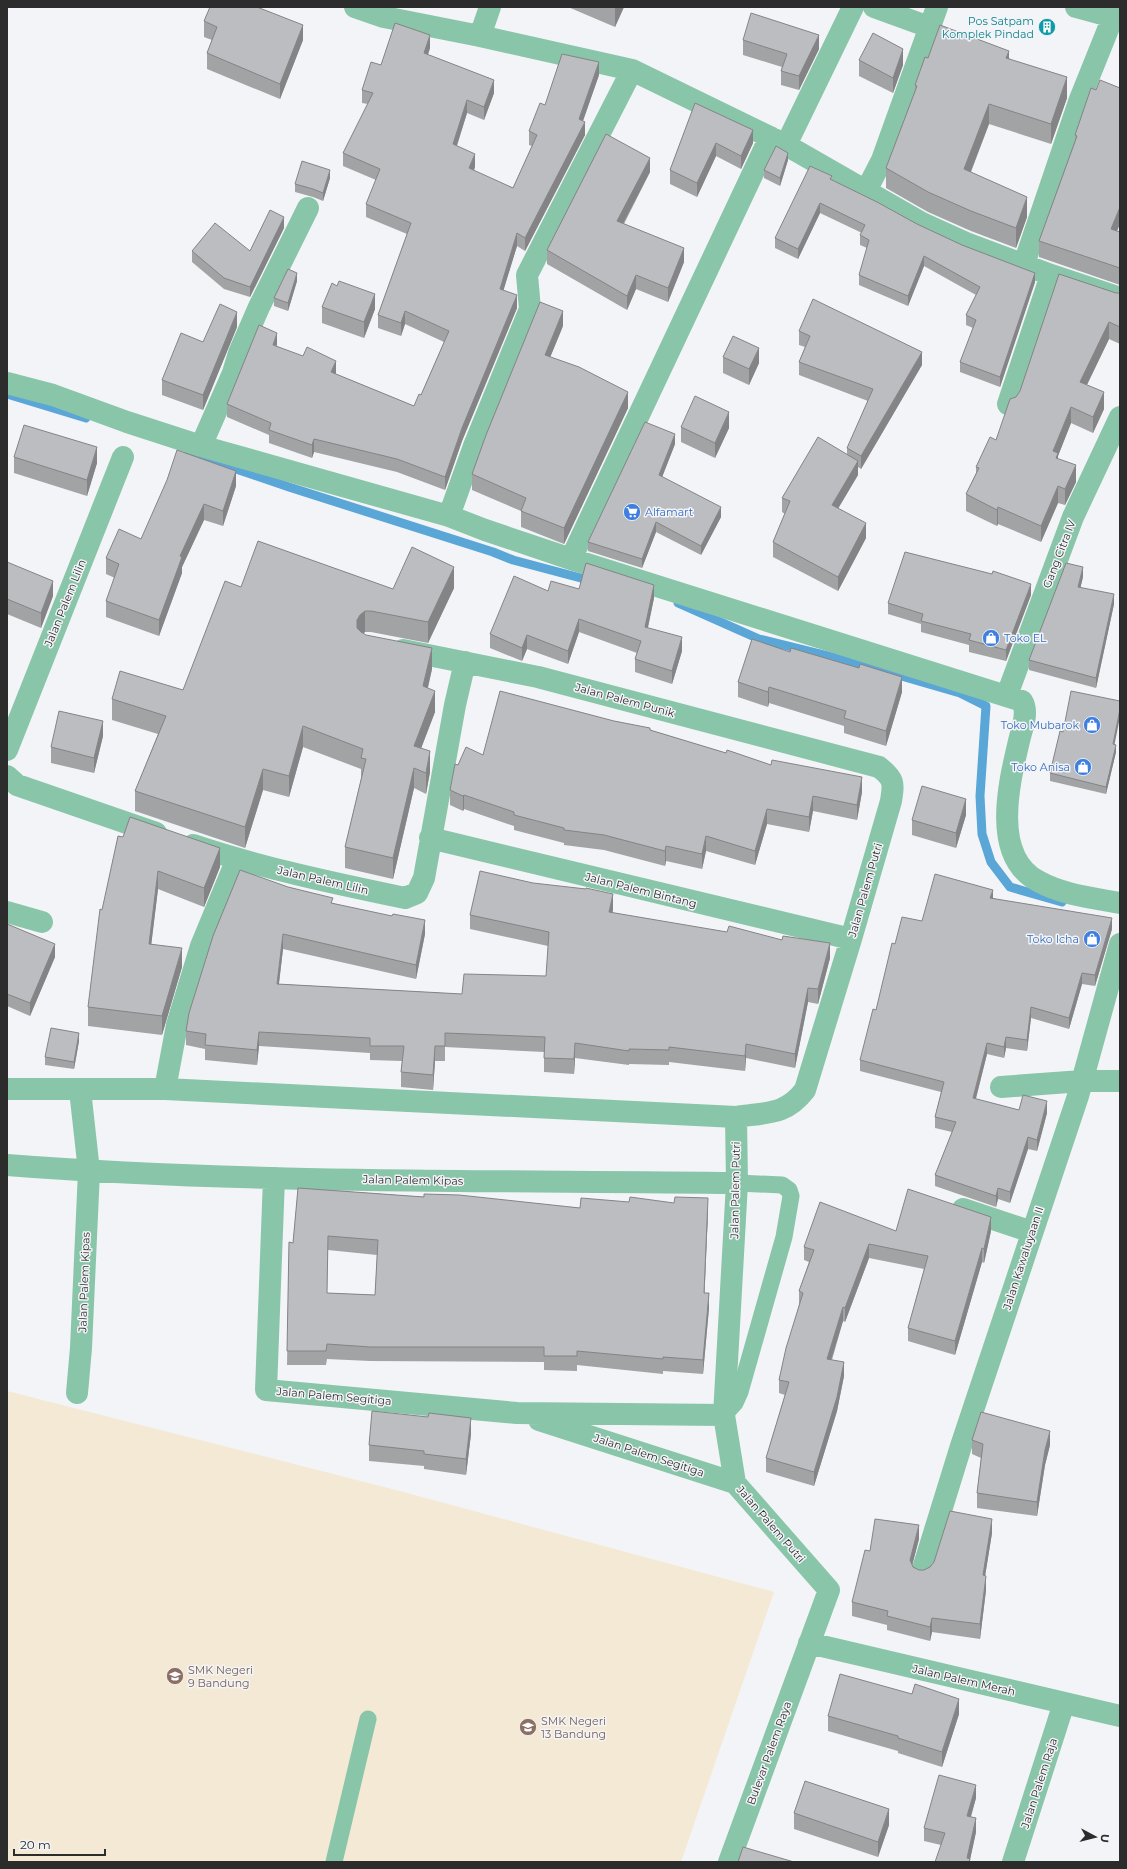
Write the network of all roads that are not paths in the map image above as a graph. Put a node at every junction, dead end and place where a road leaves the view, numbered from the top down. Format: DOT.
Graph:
graph roads {
  1 [pos="355,7"];
  2 [pos="490,7"];
  3 [pos="853,7"];
  4 [pos="874,7"];
  5 [pos="937,7"];
  6 [pos="1076,7"];
  7 [pos="1117,14"];
  8 [pos="929,27"];
  9 [pos="480,36"];
  10 [pos="632,70"];
  11 [pos="778,141"];
  12 [pos="866,191"];
  13 [pos="308,208"];
  14 [pos="1024,264"];
  15 [pos="1050,275"];
  16 [pos="1120,298"];
  17 [pos="7,383"];
  18 [pos="1008,404"];
  19 [pos="1120,417"];
  20 [pos="201,446"];
  21 [pos="123,457"];
  22 [pos="449,516"];
  23 [pos="571,559"];
  24 [pos="384,647"];
  25 [pos="465,662"];
  26 [pos="1007,695"];
  27 [pos="7,750"];
  28 [pos="879,767"];
  29 [pos="7,776"];
  30 [pos="430,838"];
  31 [pos="237,859"];
  32 [pos="1120,904"];
  33 [pos="7,912"];
  34 [pos="42,922"];
  35 [pos="851,939"];
  36 [pos="1120,944"];
  37 [pos="1082,1081"];
  38 [pos="1120,1081"];
  39 [pos="1001,1087"];
  40 [pos="7,1089"];
  41 [pos="165,1089"];
  42 [pos="80,1090"];
  43 [pos="736,1117"];
  44 [pos="7,1165"];
  45 [pos="89,1171"];
  46 [pos="274,1178"];
  47 [pos="737,1183"];
  48 [pos="943,1202"];
  49 [pos="1032,1232"];
  50 [pos="78,1393"];
  51 [pos="517,1413"];
  52 [pos="724,1415"];
  53 [pos="735,1483"];
  54 [pos="922,1572"];
  55 [pos="809,1643"];
  56 [pos="1064,1703"];
  57 [pos="1120,1716"];
  58 [pos="368,1719"];
  59 [pos="334,1862"];
  60 [pos="729,1862"];
  61 [pos="1013,1862"];
  1 -- 9 [label="street"];
  2 -- 9 [label="street"];
  3 -- 11 [label="street"];
  4 -- 8 [label="street"];
  5 -- 8 [label="street"];
  6 -- 7 [label="street"];
  7 -- 14 [label="street"];
  8 -- 12 [label="street"];
  9 -- 10 [label="street"];
  10 -- 11 [label="street"];
  10 -- 22 [label="street"];
  11 -- 12 [label="street"];
  11 -- 23 [label="street"];
  12 -- 14 [label="street"];
  13 -- 20 [label="street"];
  14 -- 15 [label="street"];
  15 -- 16 [label="street"];
  15 -- 18 [label="street"];
  17 -- 20 [label="street"];
  19 -- 26 [label="street, Gang Citra IV"];
  20 -- 22 [label="street"];
  21 -- 27 [label="street, Jalan Palem Lilin"];
  22 -- 23 [label="street"];
  23 -- 26 [label="street"];
  24 -- 25 [label="street, Jalan Palem Punik"];
  25 -- 28 [label="street, Jalan Palem Punik"];
  25 -- 30 [label="street, Jalan Palem Lilin"];
  26 -- 32 [label="street"];
  28 -- 35 [label="street, Jalan Palem Putri"];
  29 -- 31 [label="street, Jalan Palem Lilin"];
  30 -- 31 [label="street, Jalan Palem Lilin"];
  30 -- 35 [label="street, Jalan Palem Bintang"];
  31 -- 41 [label="street"];
  33 -- 34 [label="street"];
  35 -- 43 [label="street, Jalan Palem Putri"];
  36 -- 37 [label="street, Jalan Kawaluyaan II"];
  37 -- 38 [label="street"];
  37 -- 39 [label="street"];
  37 -- 49 [label="street, Jalan Kawaluyaan II"];
  40 -- 42 [label="street"];
  41 -- 42 [label="street"];
  41 -- 43 [label="street"];
  42 -- 45 [label="street, Jalan Palem Kipas"];
  43 -- 47 [label="street, Jalan Palem Putri"];
  44 -- 45 [label="street, Jalan Palem Kipas"];
  45 -- 46 [label="street, Jalan Palem Kipas"];
  45 -- 50 [label="street, Jalan Palem Kipas"];
  46 -- 47 [label="street, Jalan Palem Kipas"];
  46 -- 51 [label="street, Jalan Palem Segitiga"];
  47 -- 52 [label="street, Jalan Palem Putri"];
  47 -- 52 [label="lane"];
  48 -- 49 [label="street"];
  49 -- 54 [label="street, Jalan Kawaluyaan II"];
  51 -- 52 [label="street, Jalan Palem Segitiga"];
  51 -- 53 [label="street, Jalan Palem Segitiga"];
  52 -- 53 [label="street, Jalan Palem Putri"];
  53 -- 55 [label="street, Jalan Palem Putri"];
  55 -- 56 [label="street, Jalan Palem Merah"];
  55 -- 60 [label="street, Bulevar Palem Raya"];
  56 -- 57 [label="street, Jalan Palem Merah"];
  56 -- 61 [label="street, Jalan Palem Raja"];
  58 -- 59 [label="lane"];
}
